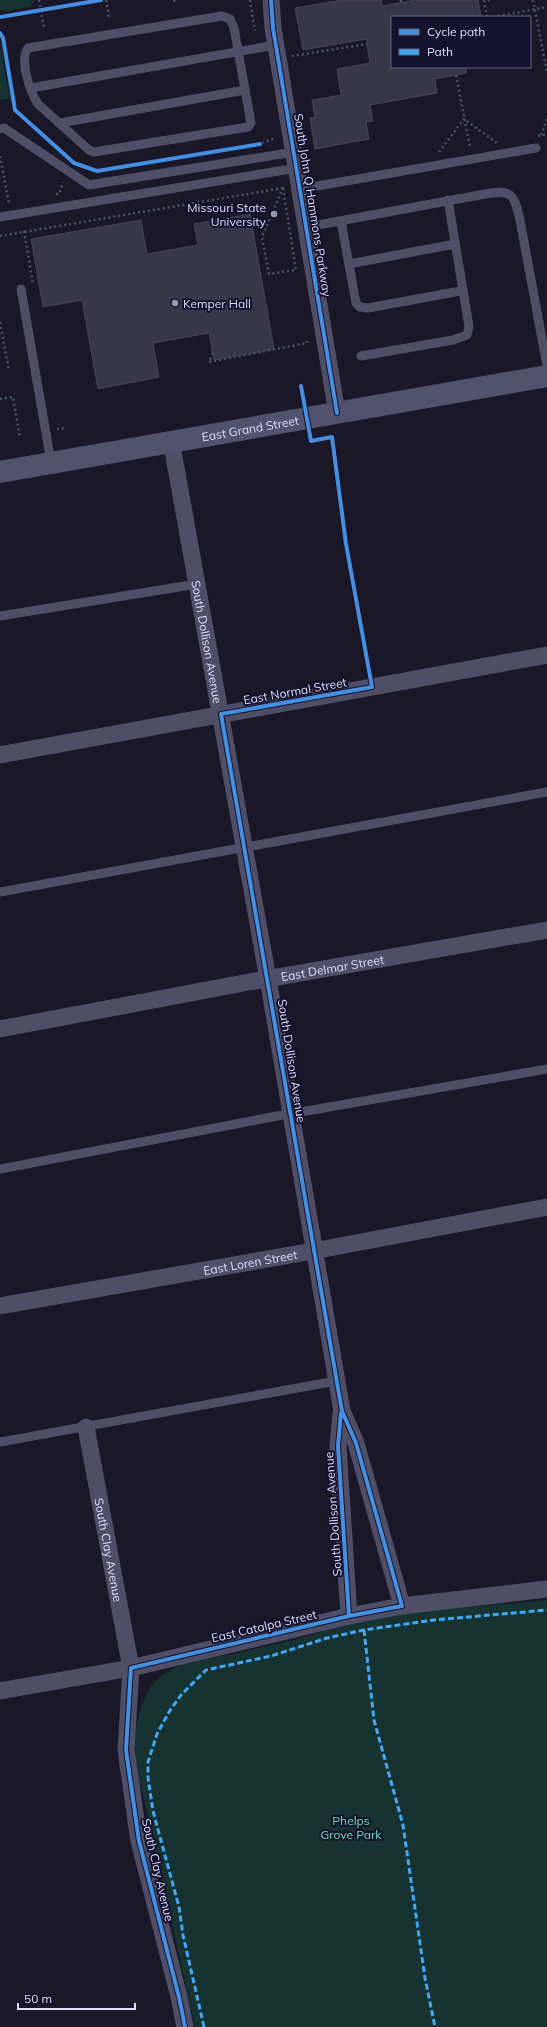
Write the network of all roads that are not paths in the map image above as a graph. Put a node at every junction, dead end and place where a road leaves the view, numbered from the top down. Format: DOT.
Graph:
graph roads {
  1 [pos="271,0"];
  2 [pos="283,47"];
  3 [pos="239,51"];
  4 [pos="31,88"];
  5 [pos="245,90"];
  6 [pos="60,123"];
  7 [pos="0,129"];
  8 [pos="536,148"];
  9 [pos="295,160"];
  10 [pos="300,189"];
  11 [pos="448,200"];
  12 [pos="0,217"];
  13 [pos="341,221"];
  14 [pos="307,227"];
  15 [pos="455,244"];
  16 [pos="349,264"];
  17 [pos="20,289"];
  18 [pos="463,290"];
  19 [pos="361,356"];
  20 [pos="547,366"];
  21 [pos="547,376"];
  22 [pos="337,413"];
  23 [pos="171,440"];
  24 [pos="50,462"];
  25 [pos="0,472"];
  26 [pos="197,584"];
  27 [pos="0,616"];
  28 [pos="547,654"];
  29 [pos="221,714"];
  30 [pos="0,755"];
  31 [pos="547,792"];
  32 [pos="244,847"];
  33 [pos="0,892"];
  34 [pos="547,930"];
  35 [pos="268,979"];
  36 [pos="0,1029"];
  37 [pos="547,1069"];
  38 [pos="290,1114"];
  39 [pos="0,1168"];
  40 [pos="547,1207"];
  41 [pos="313,1251"];
  42 [pos="0,1306"];
  43 [pos="336,1381"];
  44 [pos="342,1411"];
  45 [pos="86,1427"];
  46 [pos="0,1442"];
  47 [pos="547,1589"];
  48 [pos="402,1606"];
  49 [pos="350,1616"];
  50 [pos="131,1668"];
  51 [pos="0,1691"];
  52 [pos="185,2027"];
  1 -- 2 [label="street, South John Q Hammons Parkway"];
  2 -- 3 [label="lane"];
  2 -- 9 [label="street, South John Q Hammons Parkway"];
  3 -- 4 [label="lane"];
  3 -- 4 [label="lane"];
  3 -- 5 [label="lane"];
  4 -- 6 [label="lane"];
  5 -- 6 [label="lane"];
  5 -- 6 [label="lane"];
  7 -- 9 [label="lane"];
  8 -- 10 [label="lane"];
  9 -- 10 [label="street, South John Q Hammons Parkway"];
  9 -- 12 [label="lane"];
  10 -- 14 [label="street, South John Q Hammons Parkway"];
  11 -- 13 [label="lane"];
  11 -- 15 [label="lane"];
  11 -- 20 [label="lane"];
  13 -- 14 [label="lane"];
  13 -- 16 [label="lane"];
  14 -- 22 [label="street, South John Q Hammons Parkway"];
  15 -- 16 [label="lane"];
  15 -- 18 [label="lane"];
  16 -- 18 [label="lane"];
  17 -- 24 [label="lane"];
  18 -- 19 [label="lane"];
  21 -- 22 [label="main road, East Grand Street"];
  22 -- 23 [label="main road, East Grand Street"];
  23 -- 24 [label="main road, East Grand Street"];
  23 -- 26 [label="street, South Dollison Avenue"];
  24 -- 25 [label="main road, East Grand Street"];
  26 -- 27 [label="lane"];
  26 -- 29 [label="street, South Dollison Avenue"];
  28 -- 29 [label="street, East Normal Street"];
  29 -- 30 [label="street, East Normal Street"];
  29 -- 32 [label="street, South Dollison Avenue"];
  31 -- 32 [label="lane"];
  32 -- 33 [label="lane"];
  32 -- 35 [label="street, South Dollison Avenue"];
  34 -- 35 [label="street, East Delmar Street"];
  35 -- 36 [label="street, East Delmar Street"];
  35 -- 38 [label="street, South Dollison Avenue"];
  37 -- 38 [label="lane"];
  38 -- 39 [label="lane"];
  38 -- 41 [label="street, South Dollison Avenue"];
  40 -- 41 [label="street, East Loren Street"];
  41 -- 42 [label="street, East Loren Street"];
  41 -- 43 [label="street, South Dollison Avenue"];
  43 -- 44 [label="street, South Dollison Avenue"];
  43 -- 45 [label="lane"];
  44 -- 48 [label="street, South Dollison Avenue"];
  44 -- 49 [label="street, South Dollison Avenue"];
  45 -- 46 [label="lane"];
  45 -- 50 [label="street, South Clay Avenue"];
  47 -- 48 [label="street, East Catalpa Street"];
  48 -- 49 [label="street, East Catalpa Street"];
  49 -- 50 [label="street, East Catalpa Street"];
  50 -- 51 [label="street, East Catalpa Street"];
  50 -- 52 [label="street, South Clay Avenue"];
}
